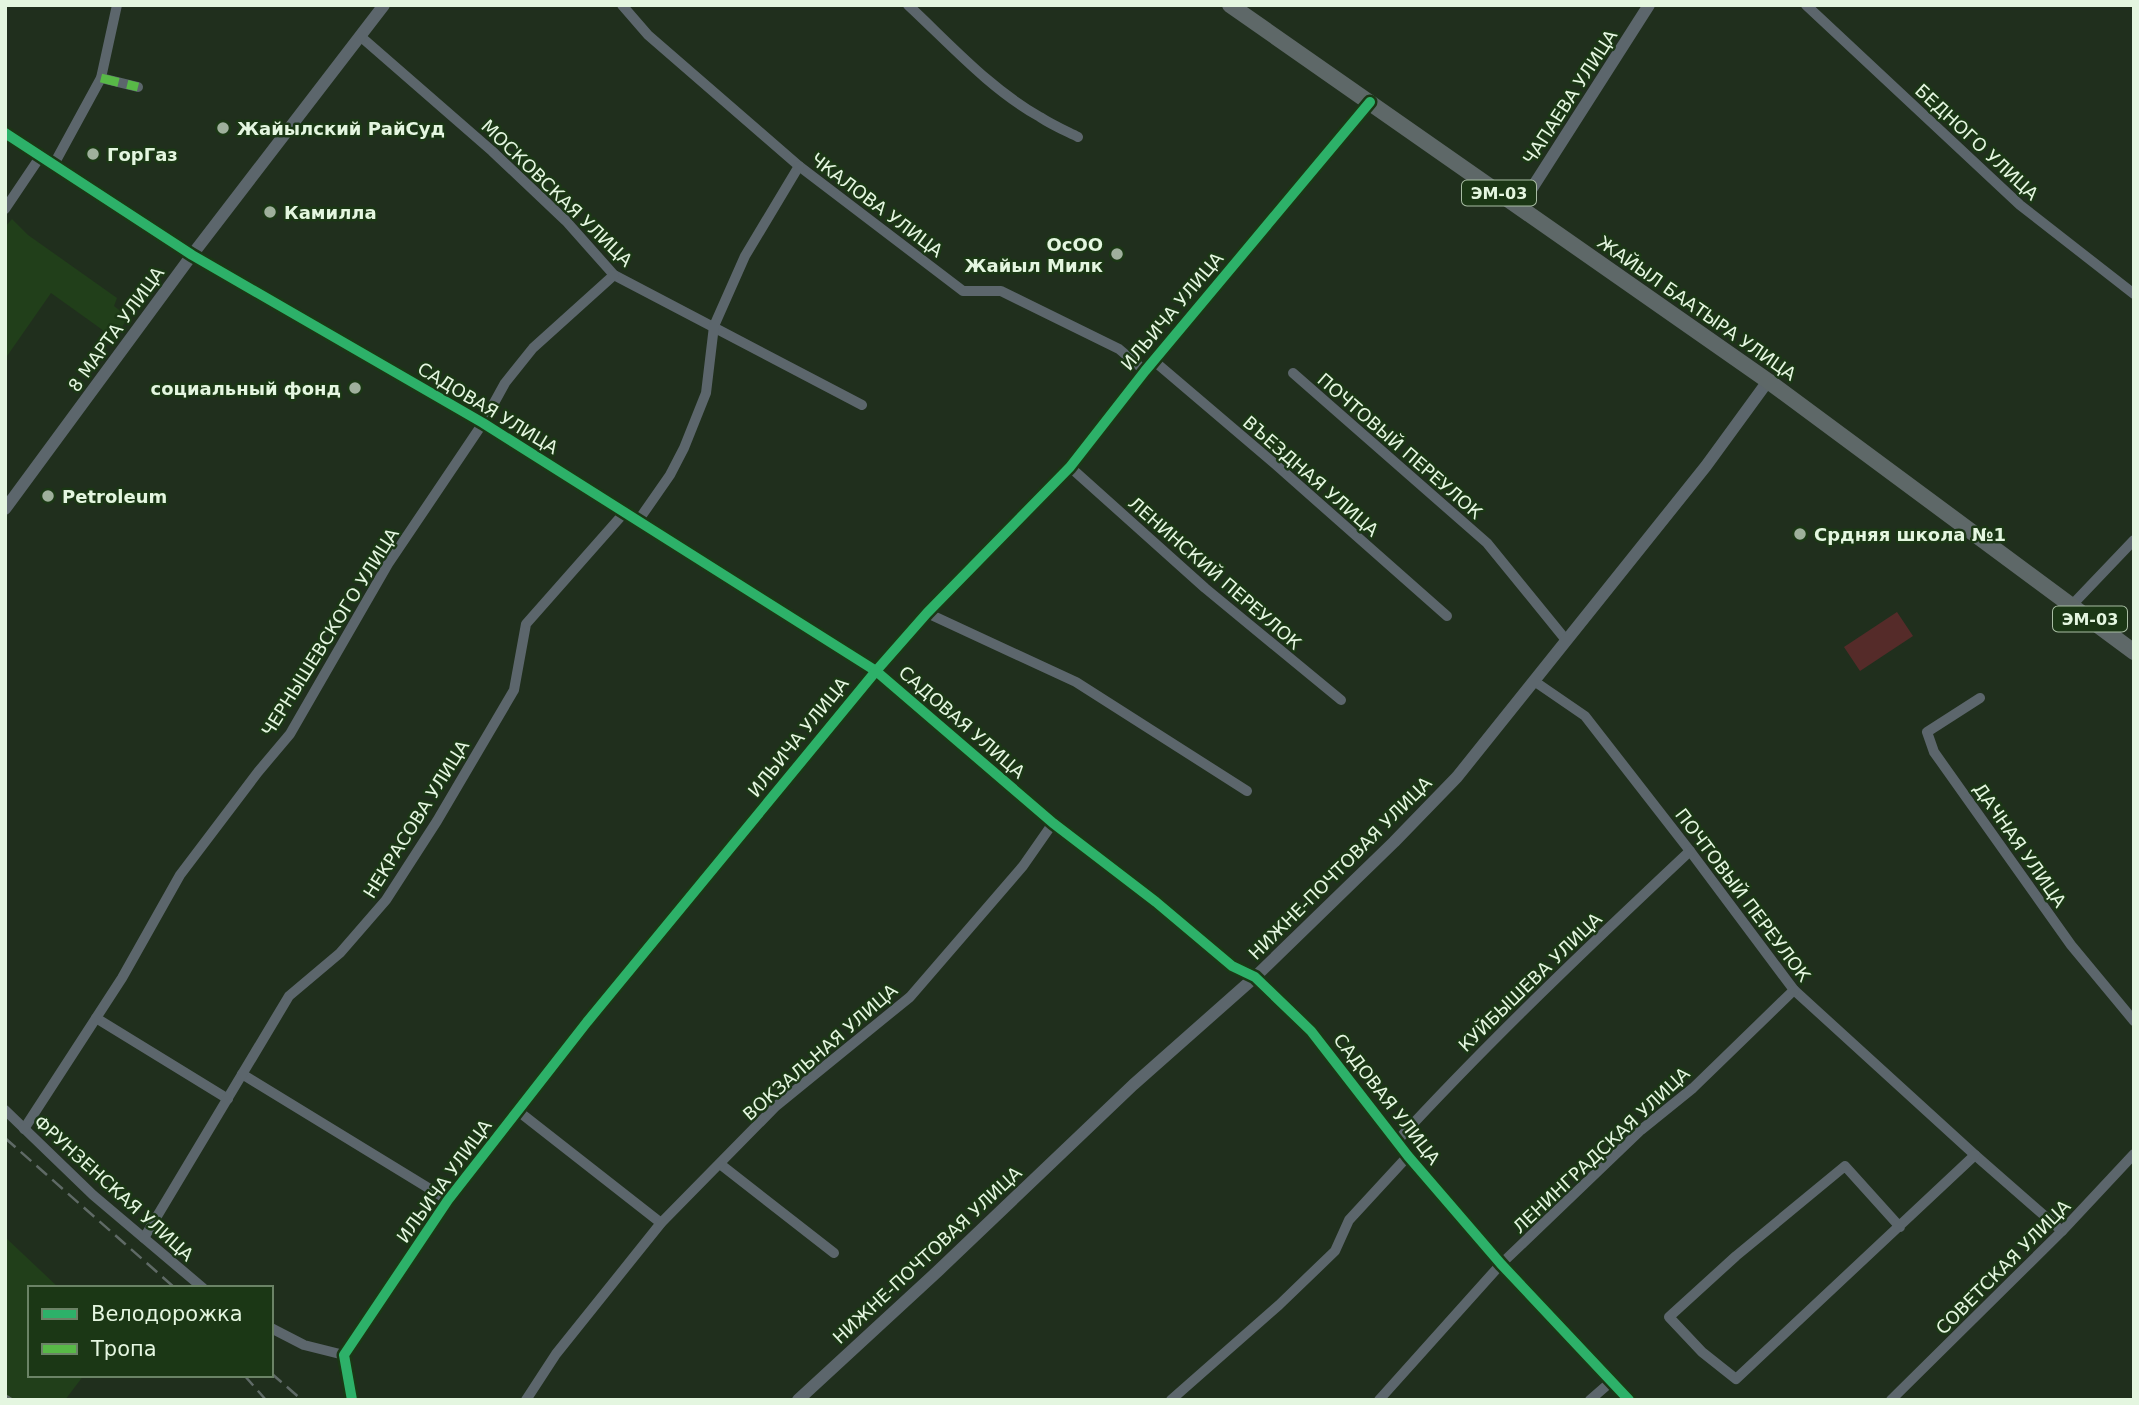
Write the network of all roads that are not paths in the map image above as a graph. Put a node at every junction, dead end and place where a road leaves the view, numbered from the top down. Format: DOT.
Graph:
graph roads {
  1 [pos="117,5"];
  2 [pos="384,5"];
  3 [pos="622,5"];
  4 [pos="908,5"];
  5 [pos="1230,5"];
  6 [pos="1649,5"];
  7 [pos="1806,5"];
  8 [pos="360,36"];
  9 [pos="101,78"];
  10 [pos="138,87"];
  11 [pos="1370,102"];
  12 [pos="5,133"];
  13 [pos="1078,137"];
  14 [pos="40,158"];
  15 [pos="53,166"];
  16 [pos="799,166"];
  17 [pos="1520,207"];
  18 [pos="5,209"];
  19 [pos="192,255"];
  20 [pos="614,275"];
  21 [pos="2134,294"];
  22 [pos="714,326"];
  23 [pos="1154,361"];
  24 [pos="1145,371"];
  25 [pos="1293,373"];
  26 [pos="1768,381"];
  27 [pos="862,405"];
  28 [pos="483,423"];
  29 [pos="1070,467"];
  30 [pos="5,509"];
  31 [pos="624,513"];
  32 [pos="638,521"];
  33 [pos="2134,540"];
  34 [pos="2072,605"];
  35 [pos="927,613"];
  36 [pos="1447,616"];
  37 [pos="1566,640"];
  38 [pos="2134,652"];
  39 [pos="876,671"];
  40 [pos="1534,681"];
  41 [pos="1980,698"];
  42 [pos="1341,701"];
  43 [pos="1247,791"];
  44 [pos="1053,823"];
  45 [pos="1690,851"];
  46 [pos="1255,977"];
  47 [pos="1794,990"];
  48 [pos="96,1018"];
  49 [pos="2134,1021"];
  50 [pos="243,1074"];
  51 [pos="228,1099"];
  52 [pos="5,1110"];
  53 [pos="518,1111"];
  54 [pos="24,1129"];
  55 [pos="1397,1141"];
  56 [pos="1975,1155"];
  57 [pos="1408,1156"];
  58 [pos="2132,1159"];
  59 [pos="720,1164"];
  60 [pos="448,1200"];
  61 [pos="662,1223"];
  62 [pos="1900,1227"];
  63 [pos="2062,1231"];
  64 [pos="144,1238"];
  65 [pos="834,1254"];
  66 [pos="1501,1264"];
  67 [pos="201,1286"];
  68 [pos="273,1329"];
  69 [pos="344,1355"];
  70 [pos="1613,1380"];
  71 [pos="352,1400"];
  72 [pos="526,1400"];
  73 [pos="798,1400"];
  74 [pos="1171,1400"];
  75 [pos="1379,1400"];
  76 [pos="1590,1400"];
  77 [pos="1629,1400"];
  78 [pos="1891,1400"];
  1 -- 9 [label="street"];
  2 -- 8 [label="street, 8 МАРТА УЛИЦА"];
  3 -- 16 [label="street, ЧКАЛОВА УЛИЦА"];
  4 -- 13 [label="street"];
  5 -- 11 [label="highway, ЖАЙЫЛ БААТЫРА УЛИЦА / ЭМ-03"];
  6 -- 17 [label="street, ЧАПАЕВА УЛИЦА"];
  7 -- 21 [label="street, БЕДНОГО УЛИЦА"];
  8 -- 19 [label="street, 8 МАРТА УЛИЦА"];
  8 -- 20 [label="street, МОСКОВСКАЯ УЛИЦА"];
  9 -- 10 [label="street"];
  9 -- 15 [label="street"];
  11 -- 17 [label="highway, ЖАЙЫЛ БААТЫРА УЛИЦА / ЭМ-03"];
  11 -- 23 [label="street, ИЛЬИЧА УЛИЦА"];
  12 -- 14 [label="street, САДОВАЯ УЛИЦА"];
  14 -- 15 [label="street, САДОВАЯ УЛИЦА"];
  14 -- 18 [label="street"];
  15 -- 19 [label="street, САДОВАЯ УЛИЦА"];
  16 -- 22 [label="street"];
  16 -- 24 [label="street, ЧКАЛОВА УЛИЦА"];
  17 -- 26 [label="highway, ЖАЙЫЛ БААТЫРА УЛИЦА / ЭМ-03"];
  19 -- 28 [label="street, САДОВАЯ УЛИЦА"];
  19 -- 30 [label="street, 8 МАРТА УЛИЦА"];
  20 -- 22 [label="street, МОСКОВСКАЯ УЛИЦА"];
  20 -- 28 [label="street, ЧЕРНЫШЕВСКОГО УЛИЦА"];
  22 -- 27 [label="street, МОСКОВСКАЯ УЛИЦА"];
  22 -- 32 [label="street"];
  23 -- 24 [label="street, ИЛЬИЧА УЛИЦА"];
  23 -- 36 [label="street, ВЪЕЗДНАЯ УЛИЦА"];
  24 -- 29 [label="street, ИЛЬИЧА УЛИЦА"];
  25 -- 37 [label="street, ПОЧТОВЫЙ ПЕРЕУЛОК"];
  26 -- 34 [label="highway, ЖАЙЫЛ БААТЫРА УЛИЦА / ЭМ-03"];
  26 -- 37 [label="street, НИЖНЕ-ПОЧТОВАЯ УЛИЦА"];
  28 -- 31 [label="street, САДОВАЯ УЛИЦА"];
  28 -- 48 [label="street, ЧЕРНЫШЕВСКОГО УЛИЦА"];
  29 -- 35 [label="street, ИЛЬИЧА УЛИЦА"];
  29 -- 42 [label="street, ЛЕНИНСКИЙ ПЕРЕУЛОК"];
  31 -- 32 [label="street, САДОВАЯ УЛИЦА"];
  31 -- 50 [label="street, НЕКРАСОВА УЛИЦА"];
  32 -- 39 [label="street, САДОВАЯ УЛИЦА"];
  33 -- 34 [label="street"];
  34 -- 38 [label="highway, ЖАЙЫЛ БААТЫРА УЛИЦА / ЭМ-03"];
  35 -- 39 [label="street, ИЛЬИЧА УЛИЦА"];
  35 -- 43 [label="street"];
  37 -- 40 [label="street, НИЖНЕ-ПОЧТОВАЯ УЛИЦА"];
  39 -- 44 [label="street, САДОВАЯ УЛИЦА"];
  39 -- 53 [label="street, ИЛЬИЧА УЛИЦА"];
  40 -- 45 [label="street, ПОЧТОВЫЙ ПЕРЕУЛОК"];
  40 -- 46 [label="street, НИЖНЕ-ПОЧТОВАЯ УЛИЦА"];
  41 -- 49 [label="street, ДАЧНАЯ УЛИЦА"];
  44 -- 46 [label="street, САДОВАЯ УЛИЦА"];
  44 -- 59 [label="street, ВОКЗАЛЬНАЯ УЛИЦА"];
  45 -- 47 [label="street, ПОЧТОВЫЙ ПЕРЕУЛОК"];
  45 -- 55 [label="street, КУЙБЫШЕВА УЛИЦА"];
  46 -- 55 [label="street, САДОВАЯ УЛИЦА"];
  46 -- 73 [label="street, НИЖНЕ-ПОЧТОВАЯ УЛИЦА"];
  47 -- 56 [label="street, ПОЧТОВЫЙ ПЕРЕУЛОК"];
  47 -- 66 [label="street, ЛЕНИНГРАДСКАЯ УЛИЦА"];
  48 -- 51 [label="street"];
  48 -- 54 [label="street, ЧЕРНЫШЕВСКОГО УЛИЦА"];
  50 -- 51 [label="street, НЕКРАСОВА УЛИЦА"];
  50 -- 60 [label="street"];
  51 -- 64 [label="street, НЕКРАСОВА УЛИЦА"];
  52 -- 54 [label="street, ФРУНЗЕНСКАЯ УЛИЦА"];
  53 -- 60 [label="street, ИЛЬИЧА УЛИЦА"];
  53 -- 61 [label="street"];
  54 -- 64 [label="street, ФРУНЗЕНСКАЯ УЛИЦА"];
  55 -- 57 [label="street, САДОВАЯ УЛИЦА"];
  56 -- 62 [label="street"];
  56 -- 63 [label="street, ПОЧТОВЫЙ ПЕРЕУЛОК"];
  57 -- 66 [label="street, САДОВАЯ УЛИЦА"];
  57 -- 74 [label="street"];
  58 -- 63 [label="street, СОВЕТСКАЯ УЛИЦА"];
  59 -- 61 [label="street, ВОКЗАЛЬНАЯ УЛИЦА"];
  59 -- 65 [label="street"];
  60 -- 69 [label="street, ИЛЬИЧА УЛИЦА"];
  61 -- 72 [label="street, ВОКЗАЛЬНАЯ УЛИЦА"];
  62 -- 62 [label="street"];
  63 -- 78 [label="street, СОВЕТСКАЯ УЛИЦА"];
  64 -- 67 [label="street, ФРУНЗЕНСКАЯ УЛИЦА"];
  66 -- 70 [label="street, САДОВАЯ УЛИЦА"];
  66 -- 75 [label="street, ЛЕНИНГРАДСКАЯ УЛИЦА"];
  68 -- 69 [label="street"];
  69 -- 71 [label="street"];
  70 -- 76 [label="street"];
  70 -- 77 [label="street, САДОВАЯ УЛИЦА"];
}
